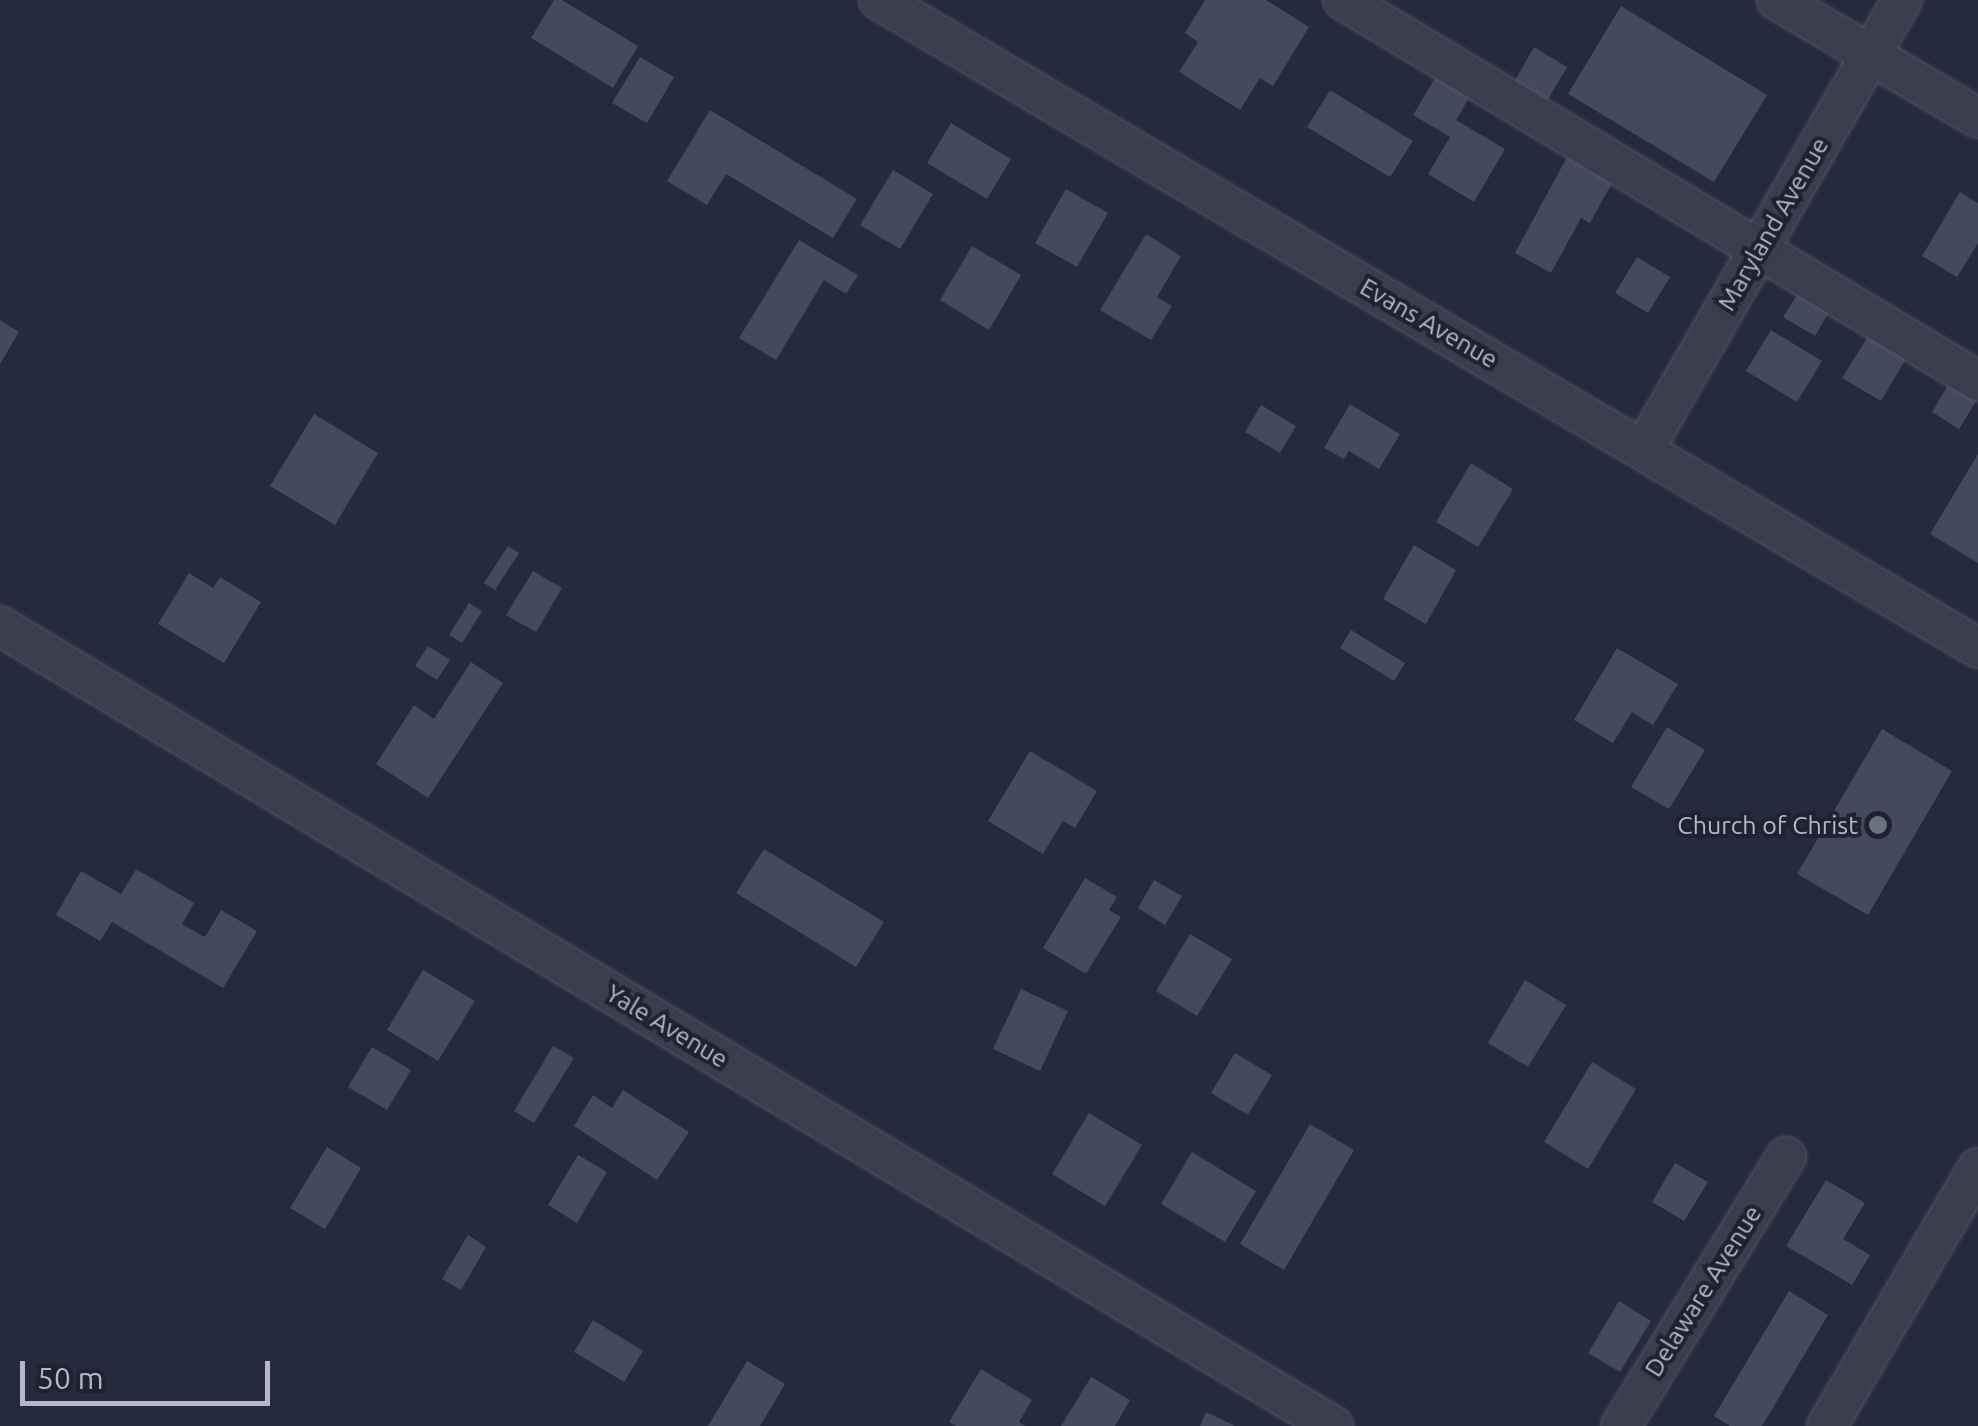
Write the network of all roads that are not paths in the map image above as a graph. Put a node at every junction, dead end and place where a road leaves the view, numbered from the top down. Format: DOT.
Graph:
graph roads {
  1 [pos="879,0"];
  2 [pos="1342,0"];
  3 [pos="1776,0"];
  4 [pos="1902,0"];
  5 [pos="931,13"];
  6 [pos="1870,56"];
  7 [pos="1978,118"];
  8 [pos="1758,250"];
  9 [pos="1978,381"];
  10 [pos="1644,449"];
  11 [pos="0,626"];
  12 [pos="1978,648"];
  13 [pos="1786,1157"];
  14 [pos="1978,1168"];
  15 [pos="1333,1426"];
  16 [pos="1621,1426"];
  17 [pos="1827,1426"];
  1 -- 5 [label="street, Evans Avenue"];
  2 -- 8 [label="street"];
  3 -- 6 [label="street"];
  4 -- 6 [label="street, Maryland Avenue"];
  5 -- 10 [label="street, Evans Avenue"];
  6 -- 7 [label="street"];
  6 -- 8 [label="street, Maryland Avenue"];
  8 -- 9 [label="street"];
  8 -- 10 [label="street, Maryland Avenue"];
  10 -- 12 [label="street, Evans Avenue"];
  11 -- 15 [label="street, Yale Avenue"];
  13 -- 16 [label="street, Delaware Avenue"];
  14 -- 17 [label="street"];
}
